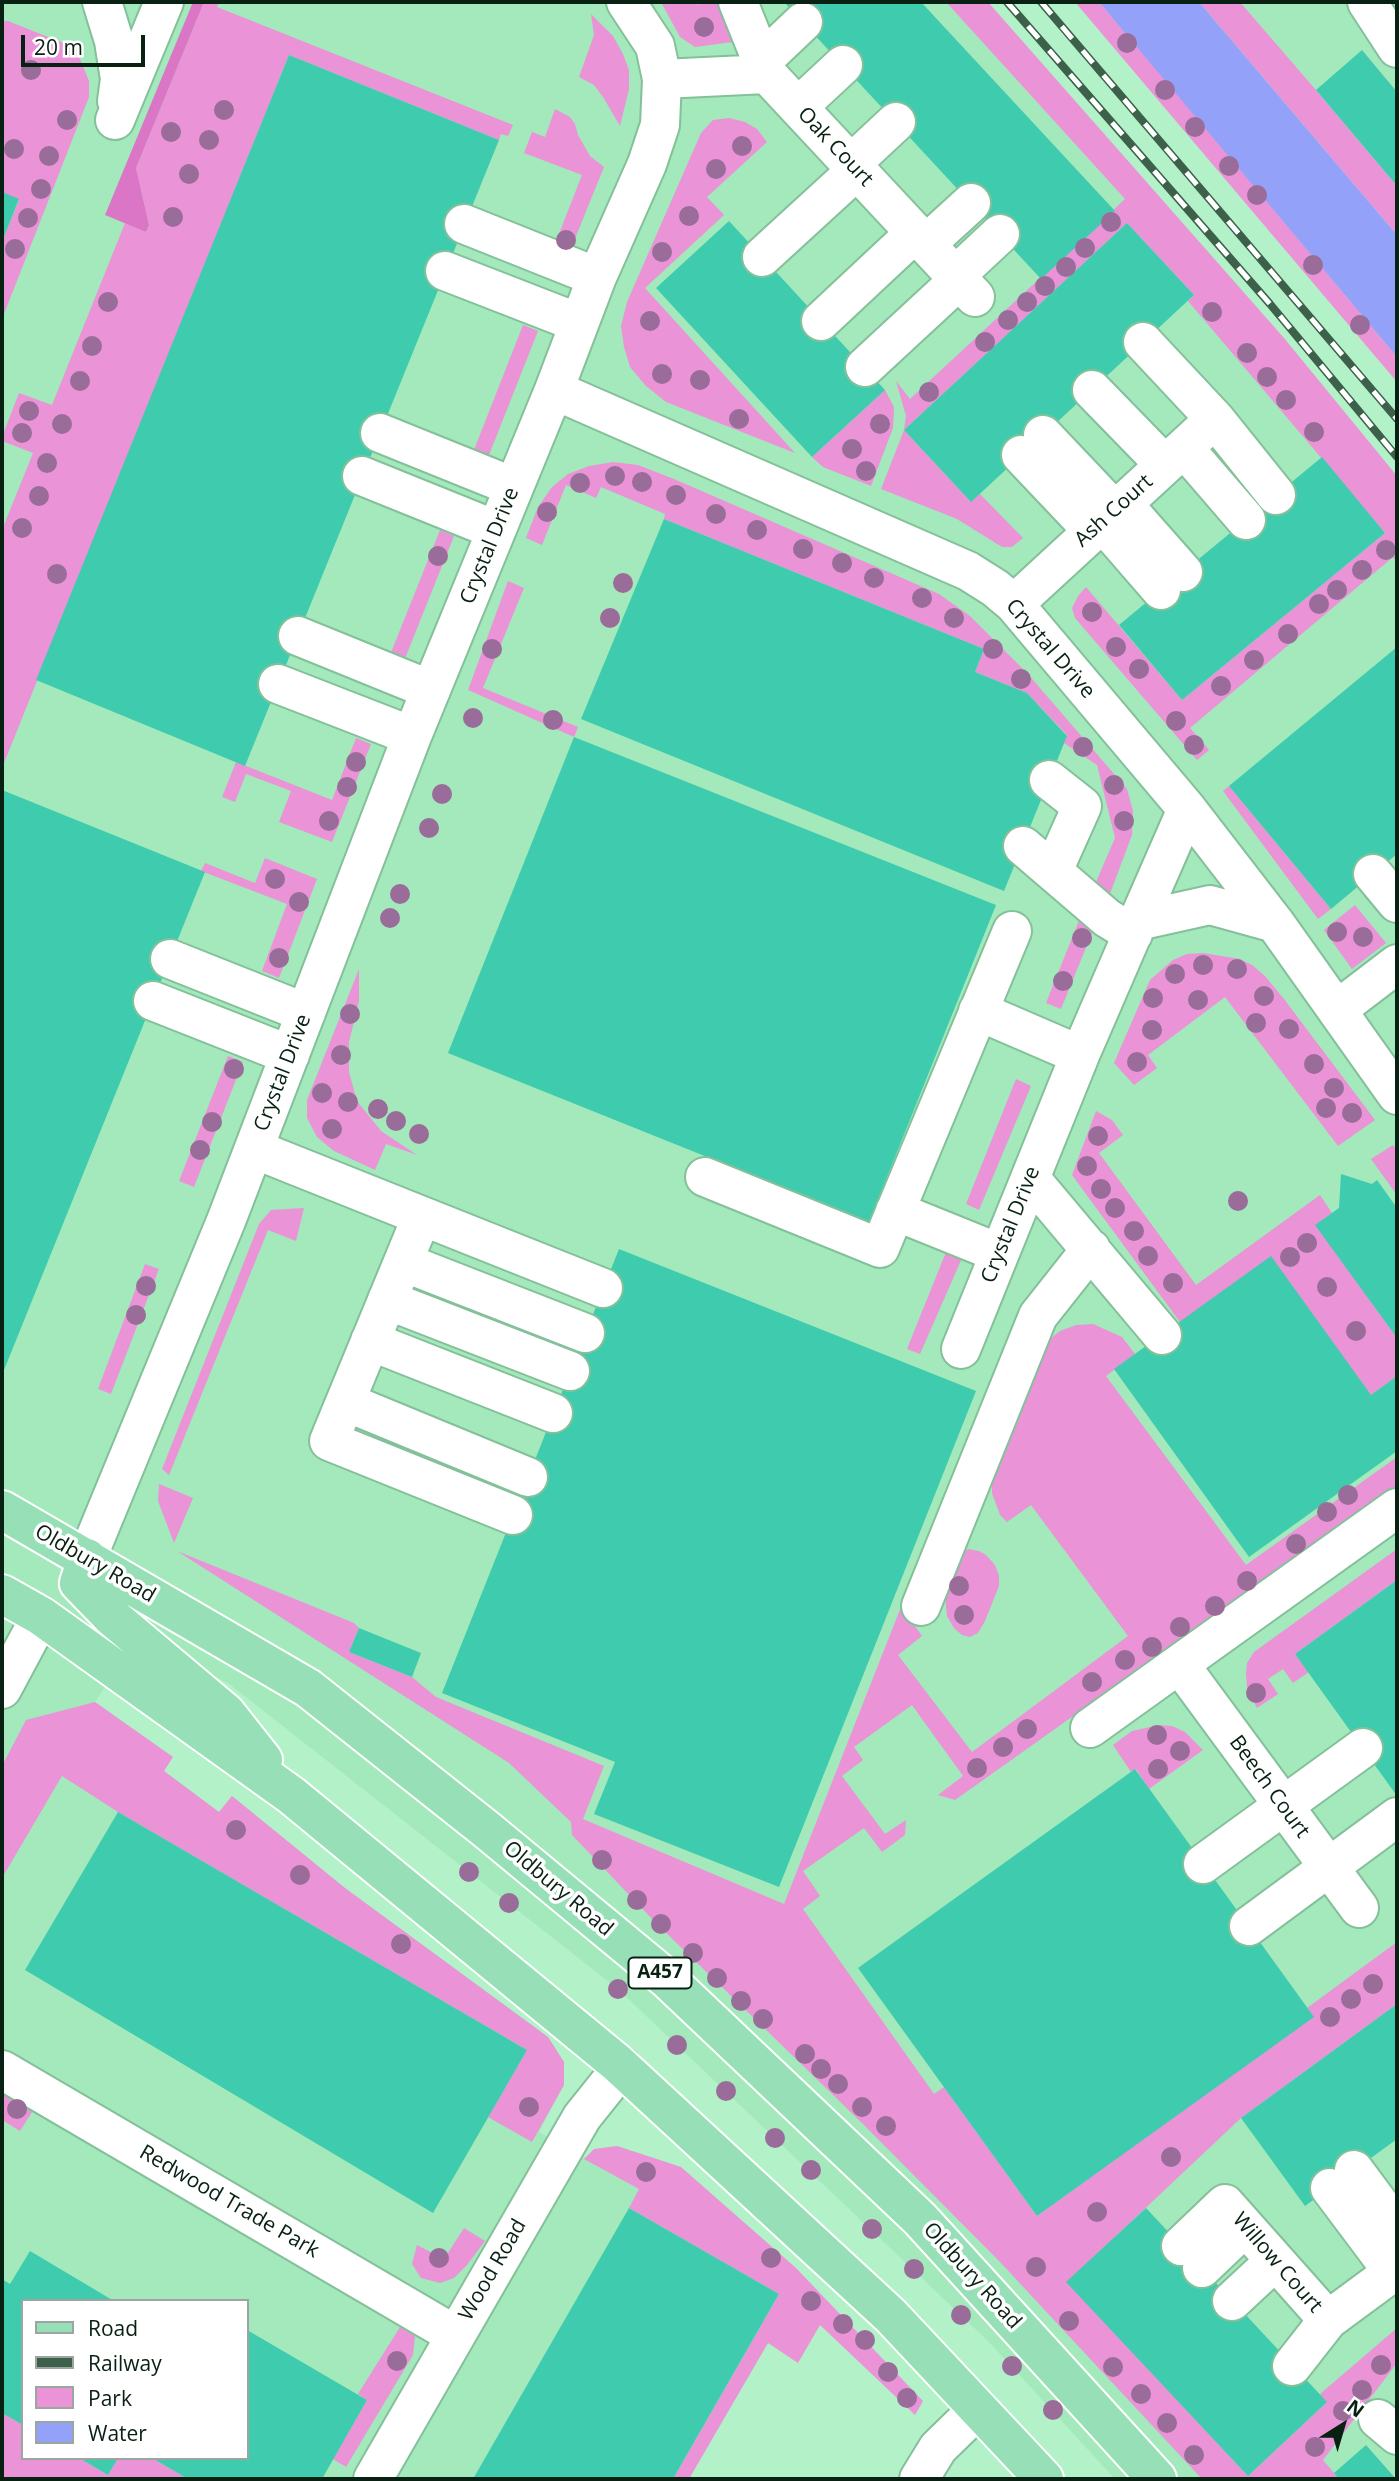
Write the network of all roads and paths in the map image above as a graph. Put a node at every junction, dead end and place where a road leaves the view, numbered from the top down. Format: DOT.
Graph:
graph roads {
  1 [pos="102,2"];
  2 [pos="164,2"];
  3 [pos="626,2"];
  4 [pos="1367,2"];
  5 [pos="752,9"];
  6 [pos="803,22"];
  7 [pos="1397,48"];
  8 [pos="765,68"];
  9 [pos="851,74"];
  10 [pos="662,79"];
  11 [pos="806,116"];
  12 [pos="904,131"];
  13 [pos="854,167"];
  14 [pos="971,203"];
  15 [pos="464,224"];
  16 [pos="1000,234"];
  17 [pos="755,249"];
  18 [pos="946,266"];
  19 [pos="445,271"];
  20 [pos="597,277"];
  21 [pos="821,321"];
  22 [pos="579,323"];
  23 [pos="1134,350"];
  24 [pos="858,360"];
  25 [pos="554,390"];
  26 [pos="1084,396"];
  27 [pos="380,433"];
  28 [pos="1032,445"];
  29 [pos="362,476"];
  30 [pos="1149,480"];
  31 [pos="514,487"];
  32 [pos="1276,495"];
  33 [pos="1246,520"];
  34 [pos="496,530"];
  35 [pos="1172,581"];
  36 [pos="1014,604"];
  37 [pos="298,636"];
  38 [pos="278,684"];
  39 [pos="431,690"];
  40 [pos="412,736"];
  41 [pos="1049,780"];
  42 [pos="1187,809"];
  43 [pos="1023,846"];
  44 [pos="1053,871"];
  45 [pos="1373,874"];
  46 [pos="1397,903"];
  47 [pos="1275,923"];
  48 [pos="1135,927"];
  49 [pos="1012,931"];
  50 [pos="170,959"];
  51 [pos="1397,964"];
  52 [pos="153,1002"];
  53 [pos="1338,1009"];
  54 [pos="968,1012"];
  55 [pos="306,1013"];
  56 [pos="290,1055"];
  57 [pos="1080,1055"];
  58 [pos="1397,1095"];
  59 [pos="254,1149"];
  60 [pos="705,1177"];
  61 [pos="1030,1178"];
  62 [pos="894,1198"];
  63 [pos="422,1216"];
  64 [pos="1091,1250"];
  65 [pos="999,1254"];
  66 [pos="403,1262"];
  67 [pos="603,1287"];
  68 [pos="387,1300"];
  69 [pos="585,1333"];
  70 [pos="1162,1335"];
  71 [pos="370,1341"];
  72 [pos="961,1349"];
  73 [pos="570,1371"];
  74 [pos="346,1402"];
  75 [pos="553,1413"];
  76 [pos="528,1477"];
  77 [pos="1397,1508"];
  78 [pos="2,1510"];
  79 [pos="513,1515"];
  80 [pos="87,1558"];
  81 [pos="2,1594"];
  82 [pos="921,1606"];
  83 [pos="41,1616"];
  84 [pos="1180,1665"];
  85 [pos="2,1689"];
  86 [pos="1090,1728"];
  87 [pos="1363,1748"];
  88 [pos="291,1795"];
  89 [pos="1283,1806"];
  90 [pos="1397,1816"];
  91 [pos="1203,1864"];
  92 [pos="1328,1868"];
  93 [pos="1359,1908"];
  94 [pos="1249,1926"];
  95 [pos="622,2067"];
  96 [pos="2,2070"];
  97 [pos="1397,2228"];
  98 [pos="1191,2257"];
  99 [pos="1275,2260"];
  100 [pos="1395,2270"];
  101 [pos="1232,2301"];
  102 [pos="1323,2315"];
  103 [pos="455,2334"];
  104 [pos="1284,2357"];
  105 [pos="978,2409"];
  106 [pos="373,2479"];
  107 [pos="919,2479"];
  108 [pos="1044,2479"];
  109 [pos="1157,2479"];
  1 -- 2 [label="street"];
  3 -- 10 [label="street"];
  4 -- 7 [label="street"];
  5 -- 8 [label="street"];
  6 -- 8 [label="street"];
  8 -- 10 [label="street"];
  8 -- 11 [label="street, Oak Court"];
  9 -- 11 [label="street"];
  10 -- 20 [label="street"];
  11 -- 13 [label="street, Oak Court"];
  12 -- 13 [label="street"];
  13 -- 17 [label="street"];
  13 -- 18 [label="street, Oak Court"];
  14 -- 18 [label="street"];
  15 -- 20 [label="street"];
  16 -- 18 [label="street"];
  18 -- 21 [label="street"];
  18 -- 24 [label="street"];
  19 -- 22 [label="street"];
  20 -- 22 [label="street"];
  22 -- 25 [label="street"];
  23 -- 30 [label="street"];
  25 -- 31 [label="street, Crystal Drive"];
  25 -- 36 [label="street, Crystal Drive"];
  26 -- 30 [label="street"];
  27 -- 31 [label="street"];
  28 -- 30 [label="street"];
  29 -- 34 [label="street"];
  30 -- 32 [label="street"];
  30 -- 33 [label="street"];
  30 -- 35 [label="street"];
  30 -- 36 [label="street, Ash Court"];
  31 -- 34 [label="street, Crystal Drive"];
  34 -- 39 [label="street, Crystal Drive"];
  36 -- 42 [label="street, Crystal Drive"];
  37 -- 39 [label="street"];
  38 -- 40 [label="street"];
  39 -- 40 [label="street, Crystal Drive"];
  40 -- 55 [label="street, Crystal Drive"];
  41 -- 44 [label="street"];
  42 -- 47 [label="street, Crystal Drive"];
  42 -- 48 [label="street, Crystal Drive"];
  43 -- 44 [label="street"];
  44 -- 48 [label="street"];
  45 -- 46 [label="street"];
  47 -- 48 [label="street"];
  47 -- 53 [label="street, Crystal Drive"];
  48 -- 57 [label="street, Crystal Drive"];
  49 -- 54 [label="street"];
  50 -- 55 [label="street"];
  51 -- 53 [label="street"];
  52 -- 56 [label="street"];
  53 -- 58 [label="street, Crystal Drive"];
  54 -- 57 [label="street"];
  54 -- 62 [label="street"];
  55 -- 56 [label="street, Crystal Drive"];
  56 -- 59 [label="street, Crystal Drive"];
  57 -- 61 [label="street, Crystal Drive"];
  59 -- 63 [label="street"];
  59 -- 80 [label="street, Crystal Drive"];
  60 -- 62 [label="street"];
  61 -- 64 [label="street"];
  61 -- 65 [label="street, Crystal Drive"];
  62 -- 65 [label="street"];
  63 -- 66 [label="street"];
  63 -- 67 [label="street"];
  64 -- 70 [label="street"];
  64 -- 82 [label="street"];
  65 -- 72 [label="street, Crystal Drive"];
  66 -- 68 [label="street"];
  66 -- 69 [label="street"];
  68 -- 71 [label="street"];
  68 -- 73 [label="street"];
  71 -- 74 [label="street"];
  71 -- 75 [label="street"];
  74 -- 76 [label="street"];
  74 -- 79 [label="street"];
  77 -- 84 [label="street"];
  78 -- 80 [label="main road, Oldbury Road / A457"];
  80 -- 88 [label="main road"];
  80 -- 109 [label="main road, Oldbury Road / A457"];
  81 -- 83 [label="main road"];
  83 -- 85 [label="street"];
  83 -- 88 [label="main road"];
  84 -- 86 [label="street"];
  84 -- 89 [label="street, Beech Court"];
  87 -- 89 [label="street"];
  88 -- 95 [label="main road"];
  89 -- 91 [label="street"];
  89 -- 92 [label="street, Beech Court"];
  90 -- 92 [label="street"];
  92 -- 93 [label="street, Beech Court"];
  92 -- 94 [label="street"];
  95 -- 103 [label="street, Wood Road"];
  95 -- 105 [label="main road"];
  96 -- 103 [label="street, Redwood Trade Park"];
  97 -- 100 [label="street"];
  98 -- 99 [label="street, Willow Court"];
  99 -- 101 [label="street"];
  99 -- 102 [label="street, Willow Court"];
  100 -- 102 [label="street, Willow Court"];
  102 -- 104 [label="street"];
  103 -- 106 [label="street, Wood Road"];
  105 -- 107 [label="street"];
  105 -- 108 [label="main road"];
}
